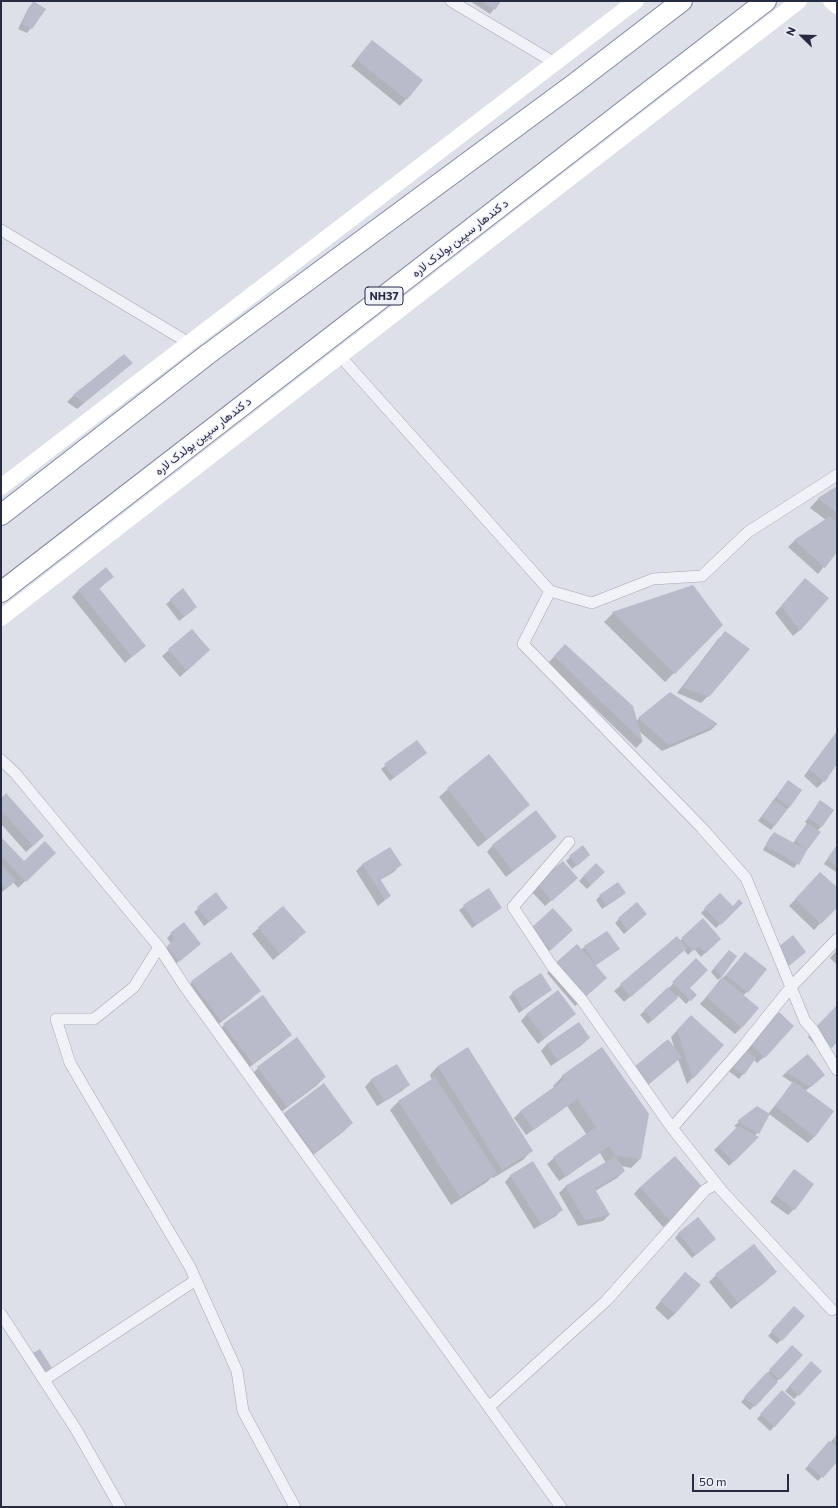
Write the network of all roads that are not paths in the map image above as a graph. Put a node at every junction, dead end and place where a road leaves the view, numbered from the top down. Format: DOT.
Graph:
graph roads {
  1 [pos="451,1"];
  2 [pos="636,1"];
  3 [pos="682,1"];
  4 [pos="766,1"];
  5 [pos="799,1"];
  6 [pos="832,1"];
  7 [pos="837,6"];
  8 [pos="555,63"];
  9 [pos="1,230"];
  10 [pos="189,343"];
  11 [pos="340,356"];
  12 [pos="837,475"];
  13 [pos="1,487"];
  14 [pos="1,515"];
  15 [pos="550,591"];
  16 [pos="1,592"];
  17 [pos="1,618"];
  18 [pos="2,761"];
  19 [pos="569,842"];
  20 [pos="837,939"];
  21 [pos="159,948"];
  22 [pos="790,986"];
  23 [pos="837,1070"];
  24 [pos="672,1128"];
  25 [pos="716,1184"];
  26 [pos="196,1280"];
  27 [pos="832,1310"];
  28 [pos="1,1314"];
  29 [pos="44,1380"];
  30 [pos="489,1407"];
  31 [pos="120,1507"];
  32 [pos="295,1507"];
  33 [pos="561,1507"];
  1 -- 8 [label="street"];
  2 -- 8 [label="street"];
  3 -- 14 [label="highway"];
  4 -- 16 [label="highway, د کندهار سپین بولدک لاره / NH37"];
  5 -- 11 [label="street"];
  6 -- 7 [label="street"];
  8 -- 10 [label="street"];
  9 -- 10 [label="street"];
  10 -- 13 [label="street"];
  11 -- 15 [label="street"];
  11 -- 17 [label="street"];
  12 -- 15 [label="street"];
  15 -- 22 [label="street"];
  18 -- 21 [label="street"];
  19 -- 24 [label="street"];
  20 -- 22 [label="street"];
  21 -- 26 [label="street"];
  21 -- 30 [label="street"];
  22 -- 23 [label="street"];
  22 -- 24 [label="street"];
  24 -- 25 [label="street"];
  25 -- 27 [label="street"];
  25 -- 30 [label="street"];
  26 -- 29 [label="street"];
  26 -- 32 [label="street"];
  28 -- 29 [label="street"];
  29 -- 31 [label="street"];
  30 -- 33 [label="street"];
}
